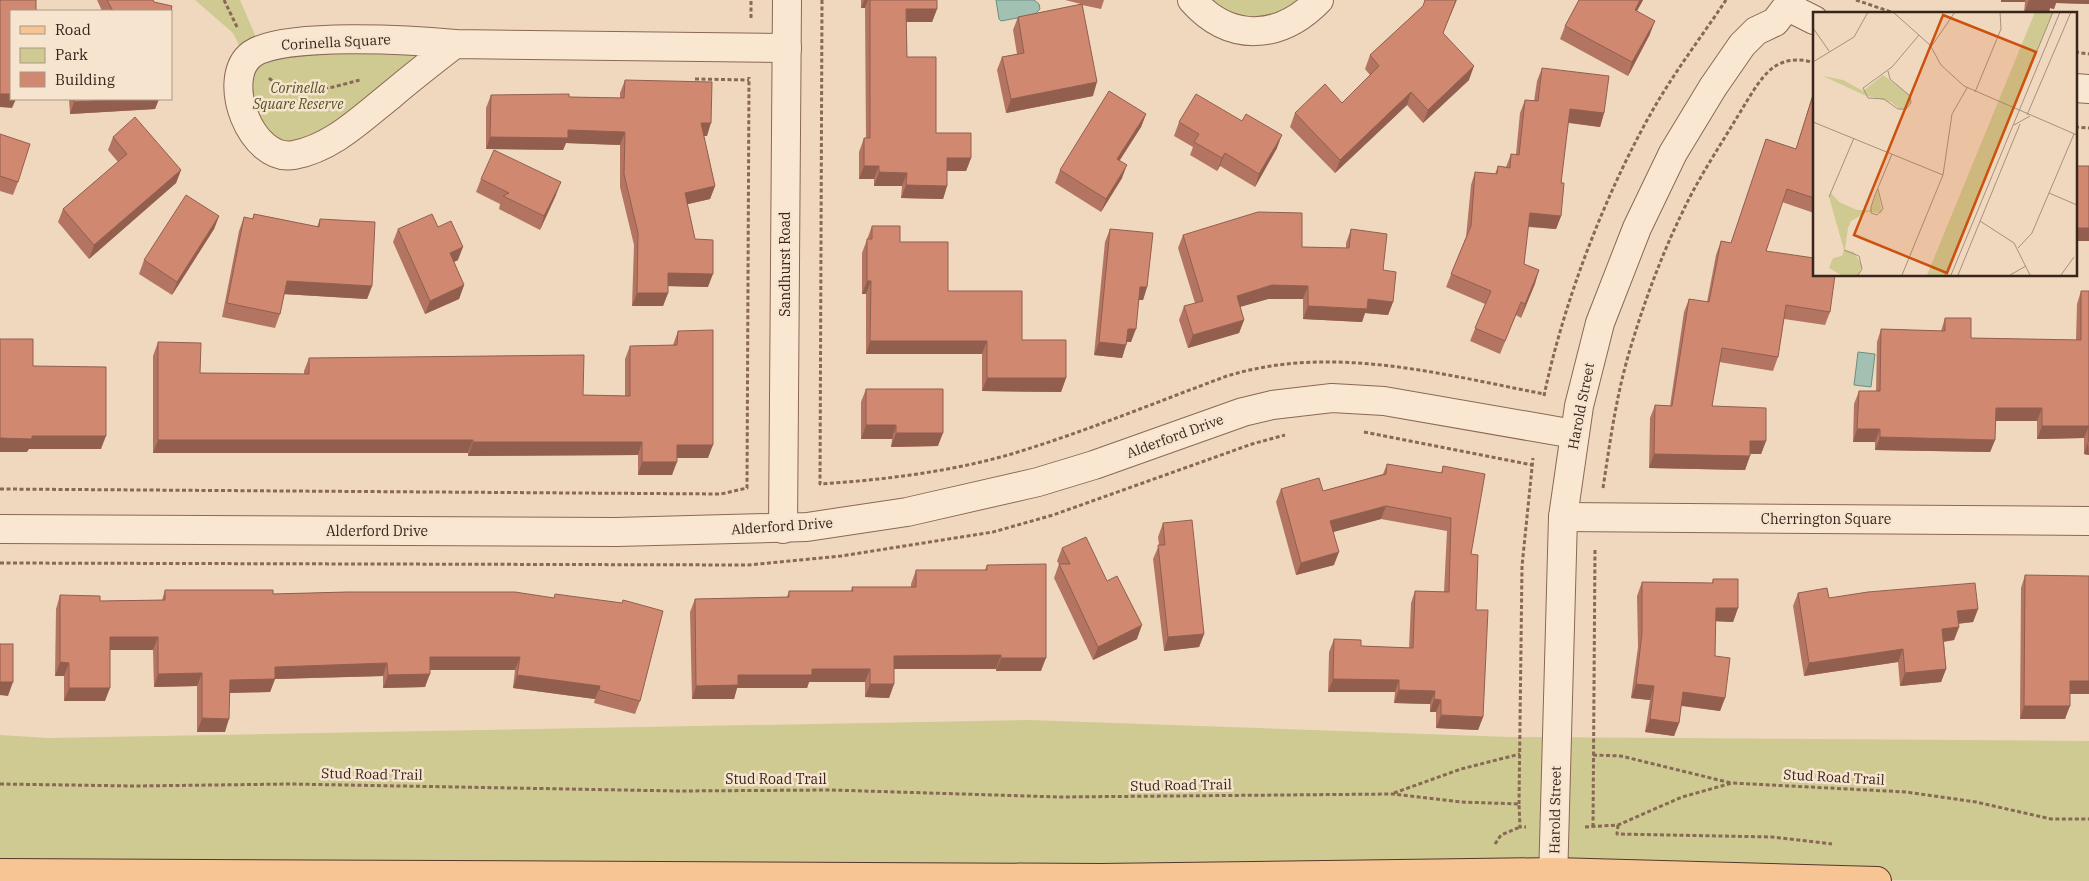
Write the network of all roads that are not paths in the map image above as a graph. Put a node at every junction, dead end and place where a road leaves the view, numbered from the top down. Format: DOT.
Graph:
graph roads {
  1 [pos="787,0"];
  2 [pos="1192,0"];
  3 [pos="1319,0"];
  4 [pos="1790,3"];
  5 [pos="1813,19"];
  6 [pos="455,44"];
  7 [pos="786,48"];
  8 [pos="2076,88"];
  9 [pos="2089,89"];
  10 [pos="1574,434"];
  11 [pos="1563,517"];
  12 [pos="2089,521"];
  13 [pos="0,529"];
  14 [pos="784,529"];
  15 [pos="0,873"];
  16 [pos="1553,876"];
  17 [pos="1877,881"];
  1 -- 7 [label="street, Sandhurst Road"];
  2 -- 3 [label="street"];
  4 -- 5 [label="street"];
  4 -- 10 [label="street, Harold Street"];
  6 -- 6 [label="street, Corinella Square"];
  6 -- 7 [label="street, Corinella Square"];
  7 -- 14 [label="street, Sandhurst Road"];
  8 -- 9 [label="street"];
  10 -- 11 [label="street, Harold Street"];
  10 -- 14 [label="street, Alderford Drive"];
  11 -- 12 [label="street, Cherrington Square"];
  11 -- 16 [label="street, Harold Street"];
  13 -- 14 [label="street, Alderford Drive"];
  15 -- 16 [label="main road"];
  16 -- 17 [label="main road"];
}
